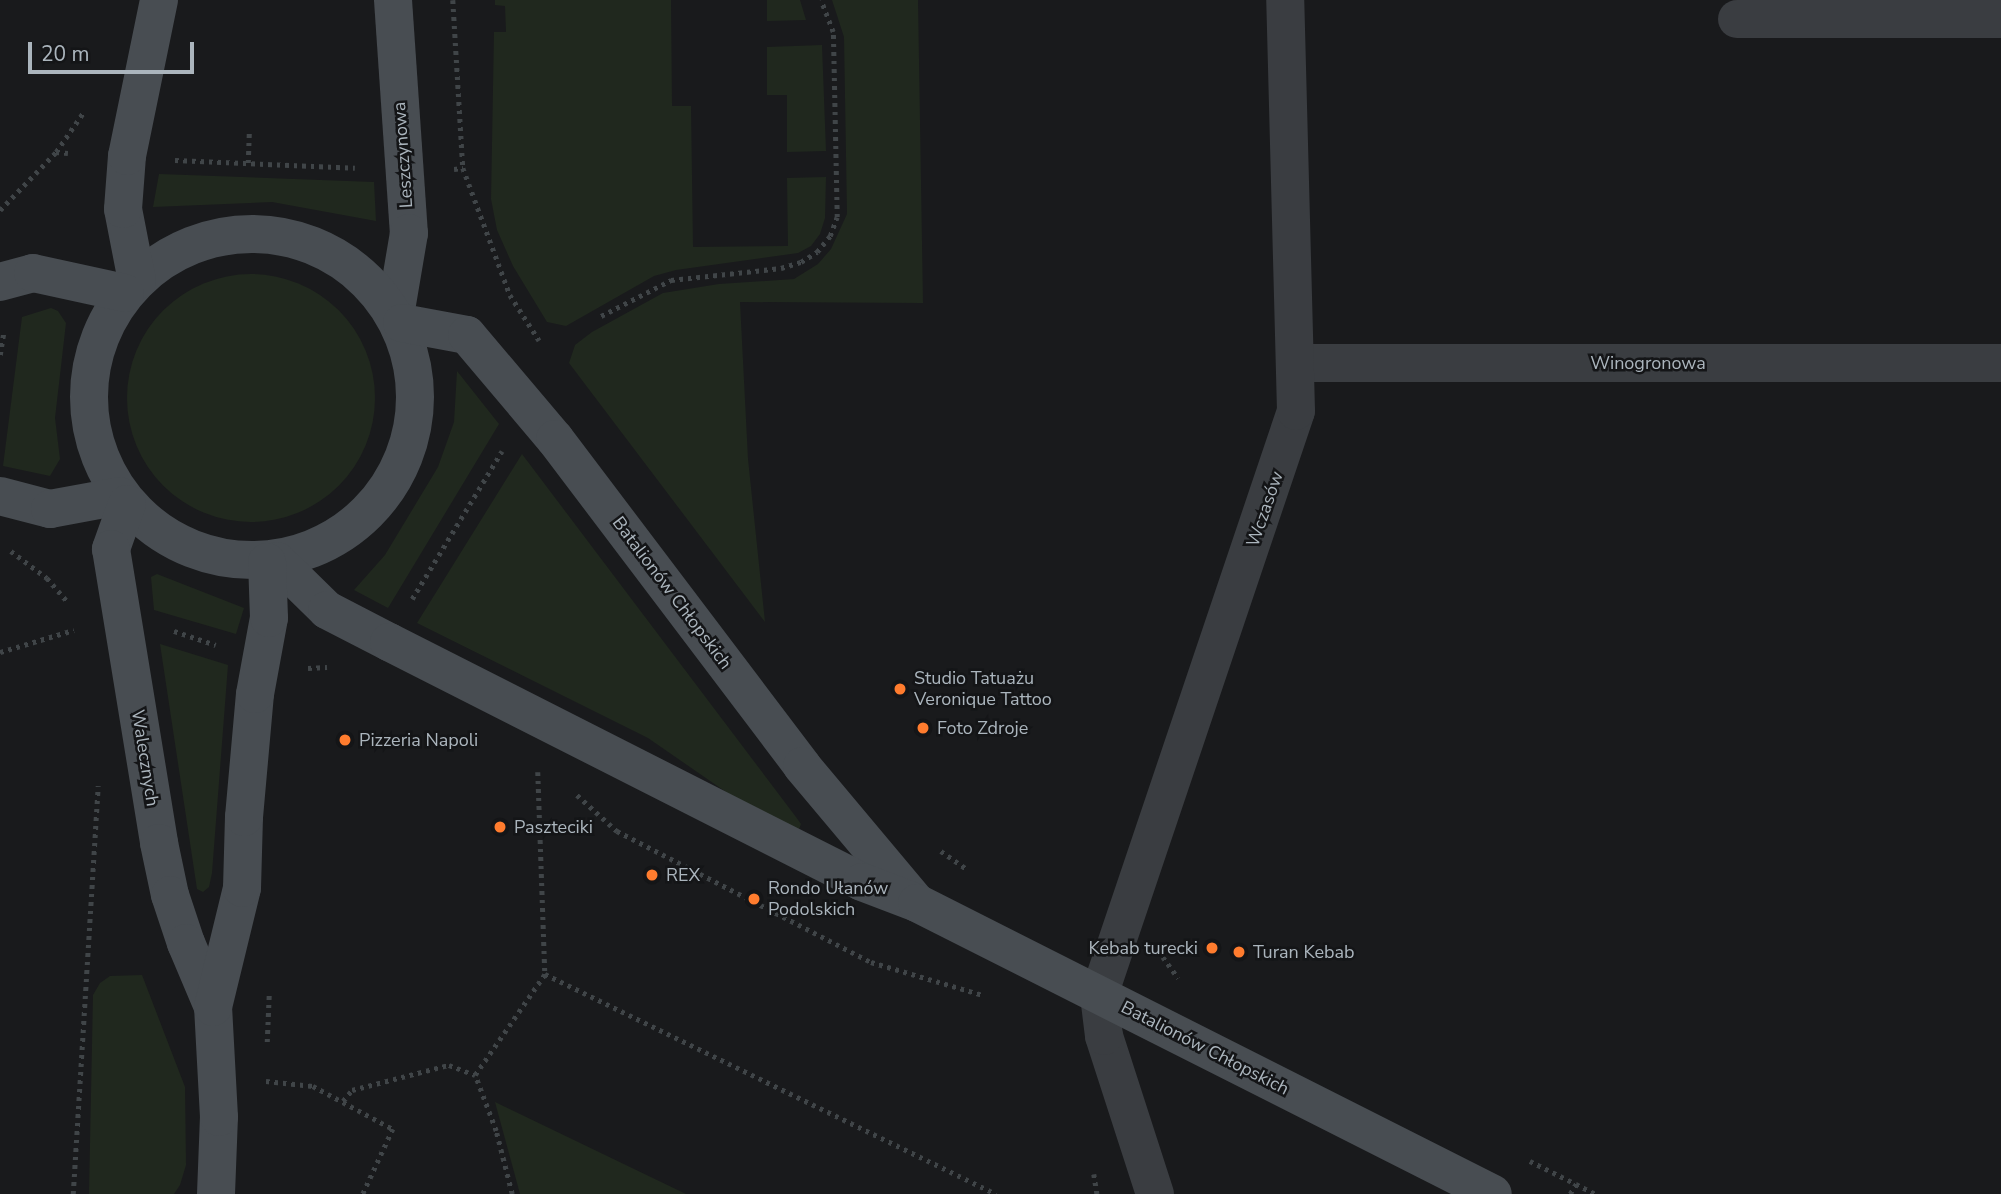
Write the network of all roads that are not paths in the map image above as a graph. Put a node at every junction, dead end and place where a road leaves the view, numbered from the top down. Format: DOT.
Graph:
graph roads {
  1 [pos="159,0"];
  2 [pos="393,0"];
  3 [pos="1285,0"];
  4 [pos="1737,19"];
  5 [pos="2001,19"];
  6 [pos="0,282"];
  7 [pos="131,287"];
  8 [pos="399,317"];
  9 [pos="1295,363"];
  10 [pos="2001,363"];
  11 [pos="0,496"];
  12 [pos="124,500"];
  13 [pos="272,561"];
  14 [pos="917,903"];
  15 [pos="1099,995"];
  16 [pos="213,1007"];
  17 [pos="1490,1193"];
  18 [pos="216,1194"];
  19 [pos="1155,1194"];
  1 -- 7 [label="street"];
  2 -- 8 [label="street, Leszczynowa"];
  3 -- 9 [label="street, Wczasów"];
  4 -- 5 [label="street"];
  6 -- 7 [label="street"];
  7 -- 8 [label="street"];
  7 -- 12 [label="street"];
  8 -- 13 [label="street"];
  8 -- 14 [label="street, Batalionów Chłopskich"];
  9 -- 10 [label="street, Winogronowa"];
  9 -- 15 [label="street, Wczasów"];
  11 -- 12 [label="street"];
  12 -- 13 [label="street"];
  12 -- 16 [label="street, Walecznych"];
  13 -- 14 [label="street, Batalionów Chłopskich"];
  13 -- 16 [label="street, Walecznych"];
  14 -- 15 [label="street, Batalionów Chłopskich"];
  15 -- 17 [label="street, Batalionów Chłopskich"];
  15 -- 19 [label="street"];
  16 -- 18 [label="street, Walecznych"];
}
